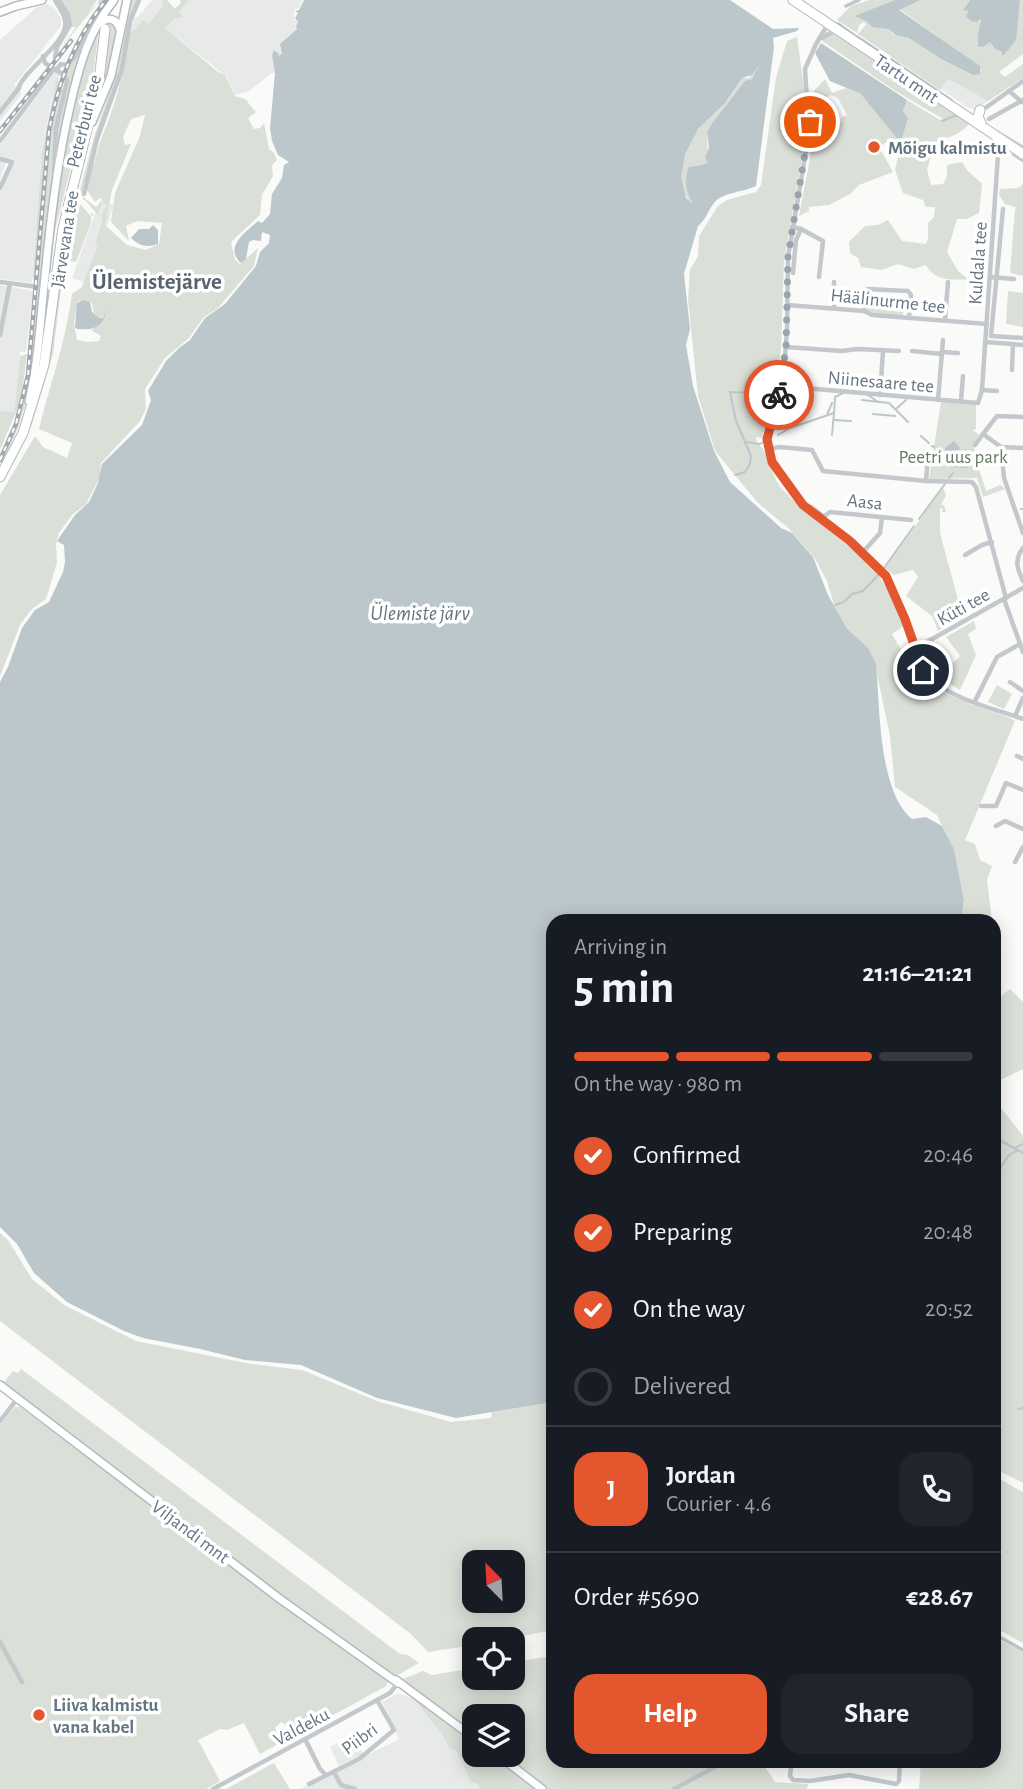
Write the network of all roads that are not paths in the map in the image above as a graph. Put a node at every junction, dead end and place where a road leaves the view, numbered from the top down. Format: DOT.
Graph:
graph roads {
  1 [pos="22,0"];
  2 [pos="42,0"];
  3 [pos="114,0"];
  4 [pos="139,0"];
  5 [pos="793,0"];
  6 [pos="800,0"];
  7 [pos="57,1"];
  8 [pos="126,3"];
  9 [pos="0,10"];
  10 [pos="813,14"];
  11 [pos="119,17"];
  12 [pos="830,24"];
  13 [pos="100,29"];
  14 [pos="120,31"];
  15 [pos="841,33"];
  16 [pos="821,36"];
  17 [pos="50,52"];
  18 [pos="43,56"];
  19 [pos="55,57"];
  20 [pos="45,63"];
  21 [pos="61,64"];
  22 [pos="55,69"];
  23 [pos="1023,81"];
  24 [pos="18,89"];
  25 [pos="1009,91"];
  26 [pos="1022,101"];
  27 [pos="0,112"];
  28 [pos="974,115"];
  29 [pos="986,123"];
  30 [pos="999,138"];
  31 [pos="0,141"];
  32 [pos="1021,152"];
  33 [pos="81,155"];
  34 [pos="0,159"];
  35 [pos="1023,160"];
  36 [pos="74,180"];
  37 [pos="0,188"];
  38 [pos="54,194"];
  39 [pos="1003,209"];
  40 [pos="792,228"];
  41 [pos="801,229"];
  42 [pos="996,234"];
  43 [pos="995,256"];
  44 [pos="793,272"];
  45 [pos="819,277"];
  46 [pos="990,277"];
  47 [pos="998,277"];
  48 [pos="1014,279"];
  49 [pos="0,282"];
  50 [pos="834,282"];
  51 [pos="948,282"];
  52 [pos="10,283"];
  53 [pos="43,292"];
  54 [pos="991,304"];
  55 [pos="787,305"];
  56 [pos="834,308"];
  57 [pos="864,311"];
  58 [pos="909,317"];
  59 [pos="945,320"];
  60 [pos="989,324"];
  61 [pos="0,335"];
  62 [pos="1023,338"];
  63 [pos="943,340"];
  64 [pos="985,342"];
  65 [pos="1011,342"];
  66 [pos="1023,345"];
  67 [pos="786,347"];
  68 [pos="883,351"];
  69 [pos="899,351"];
  70 [pos="912,351"];
  71 [pos="942,353"];
  72 [pos="958,353"];
  73 [pos="1012,370"];
  74 [pos="963,376"];
  75 [pos="781,386"];
  76 [pos="982,390"];
  77 [pos="997,391"];
  78 [pos="880,394"];
  79 [pos="939,400"];
  80 [pos="961,401"];
  81 [pos="978,402"];
  82 [pos="1023,417"];
  83 [pos="983,434"];
  84 [pos="975,445"];
  85 [pos="1001,447"];
  86 [pos="1023,448"];
  87 [pos="768,449"];
  88 [pos="929,457"];
  89 [pos="0,470"];
  90 [pos="0,477"];
  91 [pos="926,481"];
  92 [pos="811,507"];
  93 [pos="821,517"];
  94 [pos="881,517"];
  95 [pos="911,520"];
  96 [pos="1023,533"];
  97 [pos="992,542"];
  98 [pos="1023,548"];
  99 [pos="863,551"];
  100 [pos="965,555"];
  101 [pos="1023,581"];
  102 [pos="1023,588"];
  103 [pos="1005,598"];
  104 [pos="1020,644"];
  105 [pos="916,648"];
  106 [pos="1023,652"];
  107 [pos="1010,682"];
  108 [pos="1023,691"];
  109 [pos="1023,698"];
  110 [pos="975,702"];
  111 [pos="1015,716"];
  112 [pos="1023,719"];
  113 [pos="1017,756"];
  114 [pos="1023,759"];
  115 [pos="1023,790"];
  116 [pos="981,806"];
  117 [pos="996,826"];
  118 [pos="1023,829"];
  119 [pos="1023,847"];
  120 [pos="1015,862"];
  121 [pos="0,1385"];
  122 [pos="18,1398"];
  123 [pos="0,1421"];
  124 [pos="0,1642"];
  125 [pos="22,1682"];
  126 [pos="396,1688"];
  127 [pos="377,1700"];
  128 [pos="462,1729"];
  129 [pos="305,1739"];
  130 [pos="514,1767"];
  131 [pos="713,1768"];
  132 [pos="791,1768"];
  133 [pos="900,1768"];
  134 [pos="334,1772"];
  135 [pos="326,1775"];
  136 [pos="309,1784"];
  137 [pos="213,1789"];
  138 [pos="355,1789"];
  139 [pos="542,1789"];
  140 [pos="674,1789"];
  1 -- 9 [label="main road"];
  2 -- 9 [label="main road"];
  3 -- 11 [label="main road, Järvevana tee"];
  3 -- 13 [label="main road, Järvevana tee"];
  3 -- 21 [label="street"];
  4 -- 36 [label="street"];
  5 -- 10 [label="highway, Tartu mnt"];
  6 -- 12 [label="highway, Tartu mnt"];
  7 -- 17 [label="street"];
  7 -- 19 [label="street"];
  8 -- 11 [label="main road"];
  10 -- 12 [label="highway, Tartu mnt"];
  10 -- 16 [label="street"];
  11 -- 14 [label="main road, Järvevana tee"];
  12 -- 15 [label="highway, Tartu mnt"];
  12 -- 16 [label="street"];
  12 -- 28 [label="highway, Tartu mnt"];
  13 -- 14 [label="main road"];
  13 -- 33 [label="highway, Peterburi tee"];
  13 -- 38 [label="main road, Järvevana tee"];
  13 -- 53 [label="highway, Peterburi tee"];
  14 -- 33 [label="main road, Järvevana tee"];
  15 -- 16 [label="street"];
  15 -- 28 [label="highway, Tartu mnt"];
  16 -- 40 [label="street"];
  17 -- 18 [label="street"];
  17 -- 19 [label="street"];
  18 -- 20 [label="street"];
  18 -- 24 [label="street"];
  19 -- 21 [label="street"];
  20 -- 22 [label="street"];
  20 -- 24 [label="street"];
  21 -- 22 [label="street"];
  22 -- 31 [label="street"];
  22 -- 38 [label="street"];
  23 -- 25 [label="street"];
  24 -- 27 [label="street"];
  25 -- 26 [label="street"];
  25 -- 28 [label="street"];
  26 -- 29 [label="street"];
  28 -- 29 [label="highway"];
  28 -- 30 [label="highway, Tartu mnt"];
  29 -- 32 [label="highway"];
  30 -- 32 [label="highway, Tartu mnt"];
  30 -- 42 [label="street, Kuldala tee"];
  32 -- 35 [label="street"];
  33 -- 36 [label="highway, Järvevana tee"];
  34 -- 37 [label="street"];
  36 -- 90 [label="highway, Järvevana tee"];
  38 -- 53 [label="main road, Järvevana tee"];
  39 -- 42 [label="street"];
  40 -- 41 [label="street"];
  40 -- 55 [label="street"];
  41 -- 44 [label="street"];
  41 -- 45 [label="street"];
  42 -- 43 [label="street, Kuldala tee"];
  43 -- 46 [label="street, Kuldala tee"];
  43 -- 47 [label="street"];
  46 -- 47 [label="street"];
  46 -- 54 [label="street, Kuldala tee"];
  47 -- 48 [label="street"];
  47 -- 54 [label="street"];
  49 -- 52 [label="street"];
  50 -- 56 [label="street"];
  51 -- 59 [label="street"];
  52 -- 53 [label="street"];
  52 -- 61 [label="street"];
  53 -- 89 [label="highway, Järvevana tee"];
  54 -- 60 [label="street, Kuldala tee"];
  55 -- 56 [label="street, Häälinurme tee"];
  55 -- 67 [label="street"];
  56 -- 57 [label="street, Häälinurme tee"];
  57 -- 58 [label="street, Häälinurme tee"];
  57 -- 58 [label="street"];
  58 -- 59 [label="street, Häälinurme tee"];
  59 -- 60 [label="street, Häälinurme tee"];
  60 -- 64 [label="street, Kuldala tee"];
  60 -- 65 [label="street"];
  62 -- 65 [label="street"];
  63 -- 71 [label="street"];
  64 -- 65 [label="street"];
  64 -- 76 [label="street, Kuldala tee"];
  65 -- 66 [label="street"];
  65 -- 73 [label="street"];
  67 -- 68 [label="street"];
  67 -- 75 [label="street"];
  68 -- 69 [label="street"];
  68 -- 78 [label="street"];
  70 -- 71 [label="street"];
  71 -- 72 [label="street"];
  71 -- 79 [label="street"];
  74 -- 80 [label="street"];
  75 -- 78 [label="street, Niinesaare tee"];
  75 -- 87 [label="street"];
  76 -- 77 [label="street"];
  76 -- 81 [label="street, Kuldala tee"];
  78 -- 79 [label="street, Niinesaare tee"];
  79 -- 80 [label="street, Niinesaare tee"];
  80 -- 81 [label="street, Niinesaare tee"];
  82 -- 83 [label="street"];
  83 -- 84 [label="street"];
  83 -- 85 [label="street"];
  85 -- 86 [label="street"];
  85 -- 96 [label="street"];
  87 -- 91 [label="street"];
  87 -- 93 [label="street"];
  88 -- 91 [label="street"];
  91 -- 97 [label="street"];
  92 -- 93 [label="street"];
  93 -- 94 [label="street, Aasa"];
  93 -- 99 [label="street"];
  94 -- 95 [label="street, Aasa"];
  94 -- 99 [label="street"];
  97 -- 100 [label="street"];
  97 -- 103 [label="street"];
  98 -- 101 [label="street"];
  99 -- 105 [label="street"];
  102 -- 103 [label="street, Küti tee"];
  103 -- 104 [label="street"];
  103 -- 105 [label="street, Küti tee"];
  104 -- 106 [label="street"];
  104 -- 110 [label="street"];
  105 -- 110 [label="street"];
  107 -- 108 [label="street"];
  109 -- 111 [label="street"];
  110 -- 111 [label="street"];
  111 -- 112 [label="street"];
  113 -- 114 [label="street"];
  115 -- 116 [label="street"];
  117 -- 118 [label="street"];
  119 -- 120 [label="street"];
  121 -- 122 [label="main road, Viljandi mnt"];
  122 -- 123 [label="street"];
  122 -- 126 [label="main road, Viljandi mnt"];
  124 -- 125 [label="street"];
  126 -- 127 [label="street, Valdeku"];
  126 -- 128 [label="main road, Viljandi mnt"];
  127 -- 129 [label="street, Valdeku"];
  127 -- 134 [label="street, Piibri"];
  129 -- 135 [label="street"];
  129 -- 137 [label="street, Valdeku"];
  130 -- 139 [label="main road"];
  131 -- 140 [label="street"];
  132 -- 133 [label="street"];
  134 -- 135 [label="street, Piibri"];
  134 -- 138 [label="street"];
  135 -- 136 [label="street, Piibri"];
}
